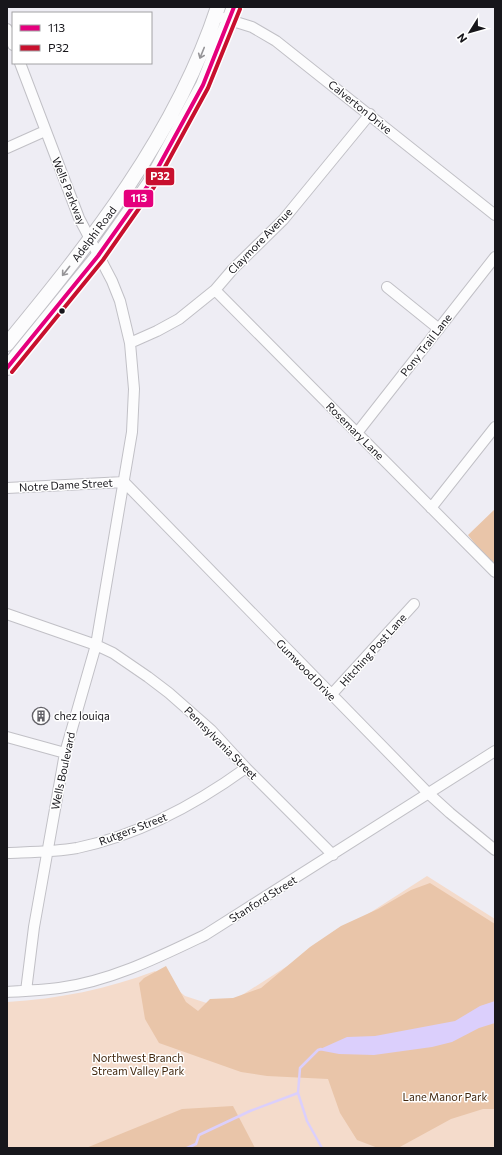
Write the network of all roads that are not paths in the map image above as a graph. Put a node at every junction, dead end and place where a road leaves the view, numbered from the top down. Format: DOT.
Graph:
graph roads {
  1 [pos="234,7"];
  2 [pos="217,12"];
  3 [pos="229,21"];
  4 [pos="7,29"];
  5 [pos="12,42"];
  6 [pos="20,64"];
  7 [pos="370,114"];
  8 [pos="45,131"];
  9 [pos="7,148"];
  10 [pos="495,215"];
  11 [pos="90,240"];
  12 [pos="98,256"];
  13 [pos="495,257"];
  14 [pos="387,287"];
  15 [pos="215,290"];
  16 [pos="439,329"];
  17 [pos="130,343"];
  18 [pos="7,344"];
  19 [pos="7,368"];
  20 [pos="495,427"];
  21 [pos="357,433"];
  22 [pos="124,482"];
  23 [pos="7,488"];
  24 [pos="431,508"];
  25 [pos="495,572"];
  26 [pos="414,604"];
  27 [pos="7,614"];
  28 [pos="96,645"];
  29 [pos="331,695"];
  30 [pos="7,737"];
  31 [pos="495,751"];
  32 [pos="65,753"];
  33 [pos="246,768"];
  34 [pos="428,793"];
  35 [pos="495,850"];
  36 [pos="47,852"];
  37 [pos="7,853"];
  38 [pos="333,855"];
  39 [pos="26,991"];
  40 [pos="7,992"];
  1 -- 3 [label="main road, Adelphi Road"];
  2 -- 3 [label="street, Calverton Drive"];
  2 -- 11 [label="main road, Adelphi Road, one-way"];
  3 -- 7 [label="street, Calverton Drive"];
  3 -- 12 [label="main road, Adelphi Road"];
  4 -- 5 [label="street"];
  6 -- 8 [label="street, Wells Parkway"];
  7 -- 10 [label="street, Calverton Drive"];
  7 -- 15 [label="street, Claymore Avenue"];
  8 -- 9 [label="street"];
  8 -- 11 [label="street, Wells Parkway"];
  11 -- 12 [label="street, Wells Parkway"];
  11 -- 18 [label="main road, Adelphi Road, one-way"];
  12 -- 17 [label="street, Wells Parkway"];
  12 -- 19 [label="main road, Adelphi Road"];
  13 -- 16 [label="street, Pony Trail Lane"];
  14 -- 16 [label="street"];
  15 -- 17 [label="street, Claymore Avenue"];
  15 -- 21 [label="street, Rosemary Lane"];
  16 -- 21 [label="street, Pony Trail Lane"];
  17 -- 22 [label="street, Wells Parkway"];
  20 -- 24 [label="street"];
  21 -- 24 [label="street, Rosemary Lane"];
  22 -- 23 [label="street, Notre Dame Street"];
  22 -- 28 [label="street, Wells Boulevard"];
  22 -- 29 [label="street, Gumwood Drive"];
  24 -- 25 [label="street, Rosemary Lane"];
  26 -- 29 [label="street, Hitching Post Lane"];
  27 -- 28 [label="street, Pennsylvania Street"];
  28 -- 32 [label="street, Wells Boulevard"];
  28 -- 33 [label="street, Pennsylvania Street"];
  29 -- 34 [label="street, Gumwood Drive"];
  30 -- 32 [label="street"];
  31 -- 34 [label="street, Stanford Street"];
  32 -- 36 [label="street, Wells Boulevard"];
  33 -- 36 [label="street, Rutgers Street"];
  33 -- 38 [label="street, Pennsylvania Street"];
  34 -- 35 [label="street, Gumwood Drive"];
  34 -- 38 [label="street, Stanford Street"];
  36 -- 37 [label="street, Rutgers Street"];
  36 -- 39 [label="street, Wells Boulevard"];
  38 -- 39 [label="street, Stanford Street"];
  39 -- 40 [label="street, Stanford Street"];
}
